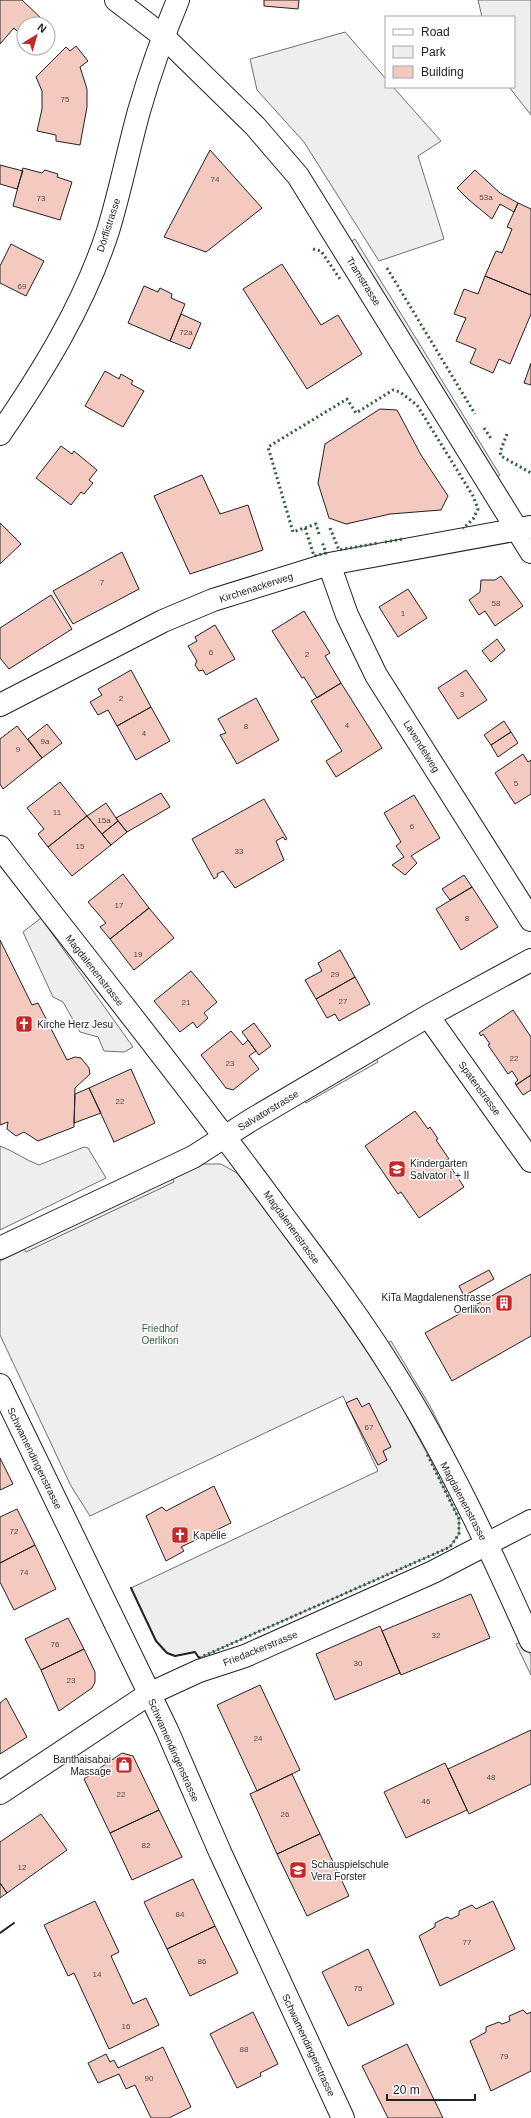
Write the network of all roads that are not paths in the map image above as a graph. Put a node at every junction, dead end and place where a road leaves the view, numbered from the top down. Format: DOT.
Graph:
graph roads {
  1 [pos="116,0"];
  2 [pos="178,0"];
  3 [pos="163,36"];
  4 [pos="0,434"];
  5 [pos="524,527"];
  6 [pos="531,552"];
  7 [pos="329,564"];
  8 [pos="0,705"];
  9 [pos="0,847"];
  10 [pos="531,920"];
  11 [pos="531,960"];
  12 [pos="428,1016"];
  13 [pos="225,1137"];
  14 [pos="531,1161"];
  15 [pos="0,1248"];
  16 [pos="0,1385"];
  17 [pos="531,1521"];
  18 [pos="487,1543"];
  19 [pos="531,1641"];
  20 [pos="149,1694"];
  21 [pos="0,1793"];
  22 [pos="343,2118"];
  1 -- 3 [label="street, Tramstrasse"];
  2 -- 3 [label="street, Dörflistrasse"];
  3 -- 4 [label="street, Dörflistrasse"];
  3 -- 5 [label="street, Tramstrasse"];
  5 -- 6 [label="street, Tramstrasse"];
  5 -- 7 [label="street, Kirchenackerweg"];
  7 -- 8 [label="street, Kirchenackerweg"];
  7 -- 10 [label="street, Lavendelweg"];
  9 -- 13 [label="street, Magdalenenstrasse"];
  11 -- 12 [label="street, Salvatorstrasse"];
  12 -- 13 [label="street, Salvatorstrasse"];
  12 -- 14 [label="street, Spatenstrasse"];
  13 -- 15 [label="street, Salvatorstrasse"];
  13 -- 18 [label="street, Magdalenenstrasse"];
  16 -- 20 [label="street, Schwamendingenstrasse"];
  17 -- 18 [label="street, Friedackerstrasse"];
  18 -- 19 [label="street, Magdalenenstrasse"];
  18 -- 20 [label="street, Friedackerstrasse"];
  20 -- 21 [label="street, Friedackerstrasse"];
  20 -- 22 [label="street, Schwamendingenstrasse"];
}
